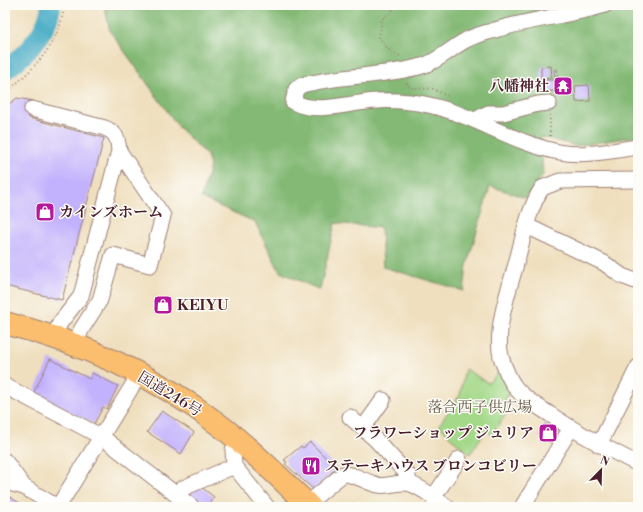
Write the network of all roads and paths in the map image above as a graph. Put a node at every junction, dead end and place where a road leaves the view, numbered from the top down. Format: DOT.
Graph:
graph roads {
  1 [pos="64,5"];
  2 [pos="605,5"];
  3 [pos="5,93"];
  4 [pos="549,108"];
  5 [pos="32,109"];
  6 [pos="475,120"];
  7 [pos="638,147"];
  8 [pos="550,150"];
  9 [pos="119,151"];
  10 [pos="638,180"];
  11 [pos="527,226"];
  12 [pos="638,282"];
  13 [pos="83,289"];
  14 [pos="102,294"];
  15 [pos="5,323"];
  16 [pos="54,338"];
  17 [pos="75,346"];
  18 [pos="638,367"];
  19 [pos="139,375"];
  20 [pos="5,386"];
  21 [pos="383,400"];
  22 [pos="350,417"];
  23 [pos="363,428"];
  24 [pos="571,428"];
  25 [pos="102,437"];
  26 [pos="599,445"];
  27 [pos="232,450"];
  28 [pos="459,459"];
  29 [pos="5,461"];
  30 [pos="638,464"];
  31 [pos="234,466"];
  32 [pos="5,482"];
  33 [pos="408,483"];
  34 [pos="24,487"];
  35 [pos="176,494"];
  36 [pos="433,498"];
  37 [pos="308,505"];
  38 [pos="57,507"];
  39 [pos="192,507"];
  40 [pos="267,507"];
  41 [pos="447,507"];
  42 [pos="522,507"];
  1 -- 3 [label="path"];
  2 -- 6 [label="street"];
  4 -- 6 [label="street"];
  4 -- 8 [label="path"];
  5 -- 9 [label="street"];
  6 -- 8 [label="street"];
  7 -- 8 [label="street"];
  9 -- 13 [label="street"];
  9 -- 14 [label="street"];
  10 -- 11 [label="street"];
  11 -- 12 [label="street"];
  11 -- 24 [label="street"];
  13 -- 14 [label="street"];
  13 -- 16 [label="street"];
  14 -- 17 [label="street"];
  15 -- 16 [label="highway, 国道246号"];
  16 -- 17 [label="highway, 国道246号"];
  17 -- 19 [label="highway, 国道246号"];
  18 -- 26 [label="street"];
  19 -- 25 [label="street"];
  19 -- 37 [label="highway, 国道246号"];
  20 -- 25 [label="street"];
  21 -- 23 [label="street"];
  22 -- 23 [label="street"];
  23 -- 33 [label="street"];
  24 -- 26 [label="street"];
  24 -- 42 [label="street"];
  25 -- 35 [label="street"];
  25 -- 38 [label="street"];
  26 -- 30 [label="street"];
  27 -- 31 [label="street"];
  28 -- 36 [label="street"];
  29 -- 34 [label="street"];
  31 -- 35 [label="street"];
  31 -- 40 [label="street"];
  32 -- 34 [label="street"];
  33 -- 36 [label="street"];
  33 -- 37 [label="street"];
  34 -- 38 [label="street"];
  35 -- 39 [label="street"];
  36 -- 41 [label="street"];
}
